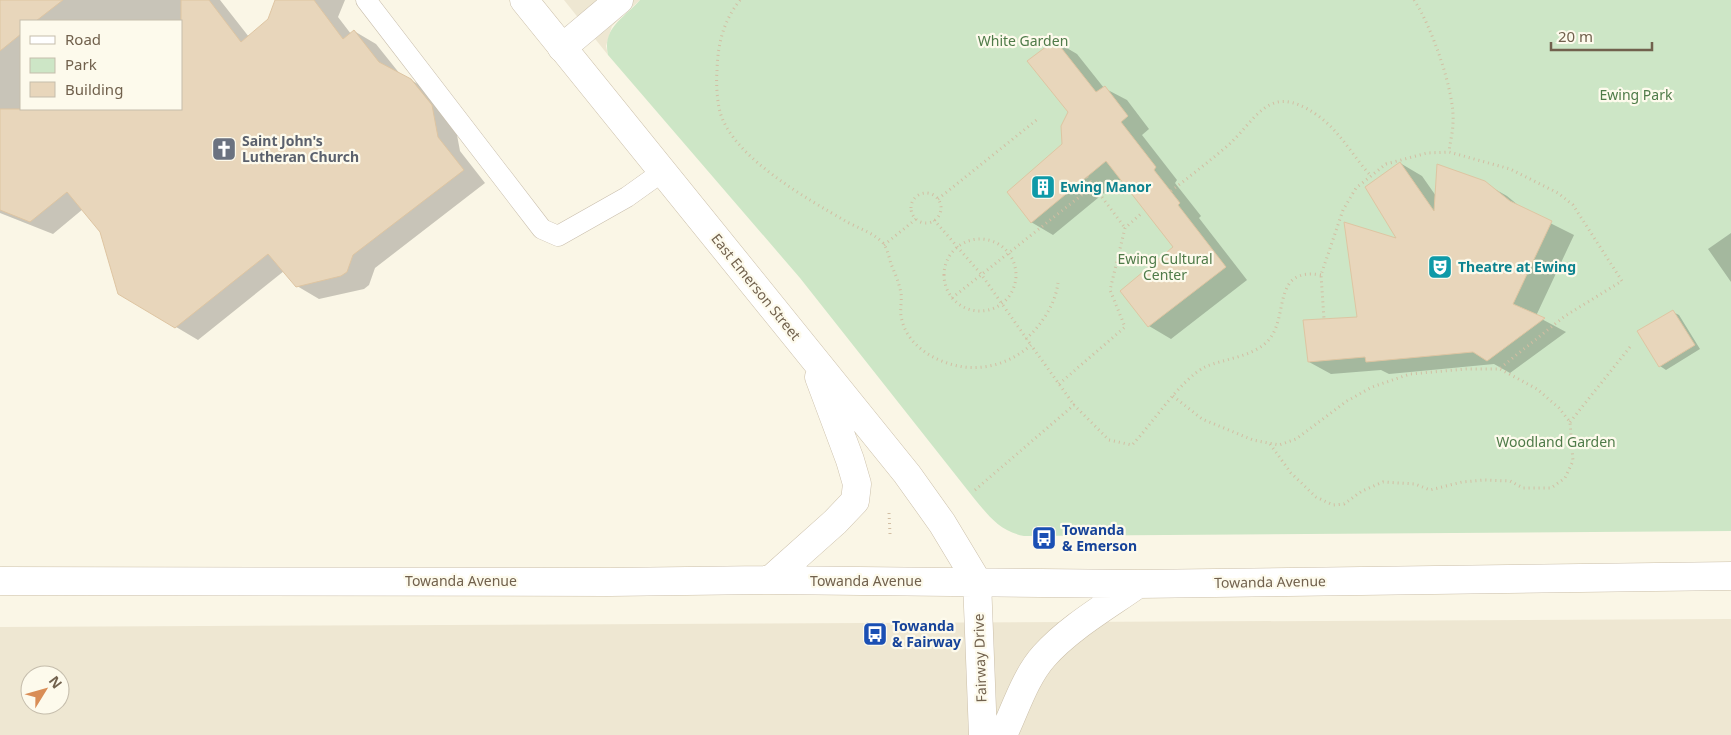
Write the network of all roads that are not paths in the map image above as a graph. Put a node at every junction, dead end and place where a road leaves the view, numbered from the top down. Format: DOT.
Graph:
graph roads {
  1 [pos="366,0"];
  2 [pos="524,0"];
  3 [pos="619,0"];
  4 [pos="562,48"];
  5 [pos="662,172"];
  6 [pos="809,352"];
  7 [pos="1731,576"];
  8 [pos="770,580"];
  9 [pos="0,581"];
  10 [pos="977,581"];
  11 [pos="1138,584"];
  12 [pos="983,735"];
  13 [pos="1003,735"];
  1 -- 5 [label="lane"];
  2 -- 4 [label="main road, East Emerson Street"];
  3 -- 4 [label="main road"];
  4 -- 5 [label="main road, East Emerson Street"];
  5 -- 6 [label="main road, East Emerson Street"];
  6 -- 8 [label="main road"];
  6 -- 10 [label="main road, East Emerson Street"];
  7 -- 11 [label="main road, Towanda Avenue"];
  8 -- 9 [label="main road, Towanda Avenue"];
  8 -- 10 [label="main road, Towanda Avenue"];
  10 -- 11 [label="main road, Towanda Avenue"];
  10 -- 12 [label="main road, Fairway Drive"];
  11 -- 13 [label="main road"];
}
